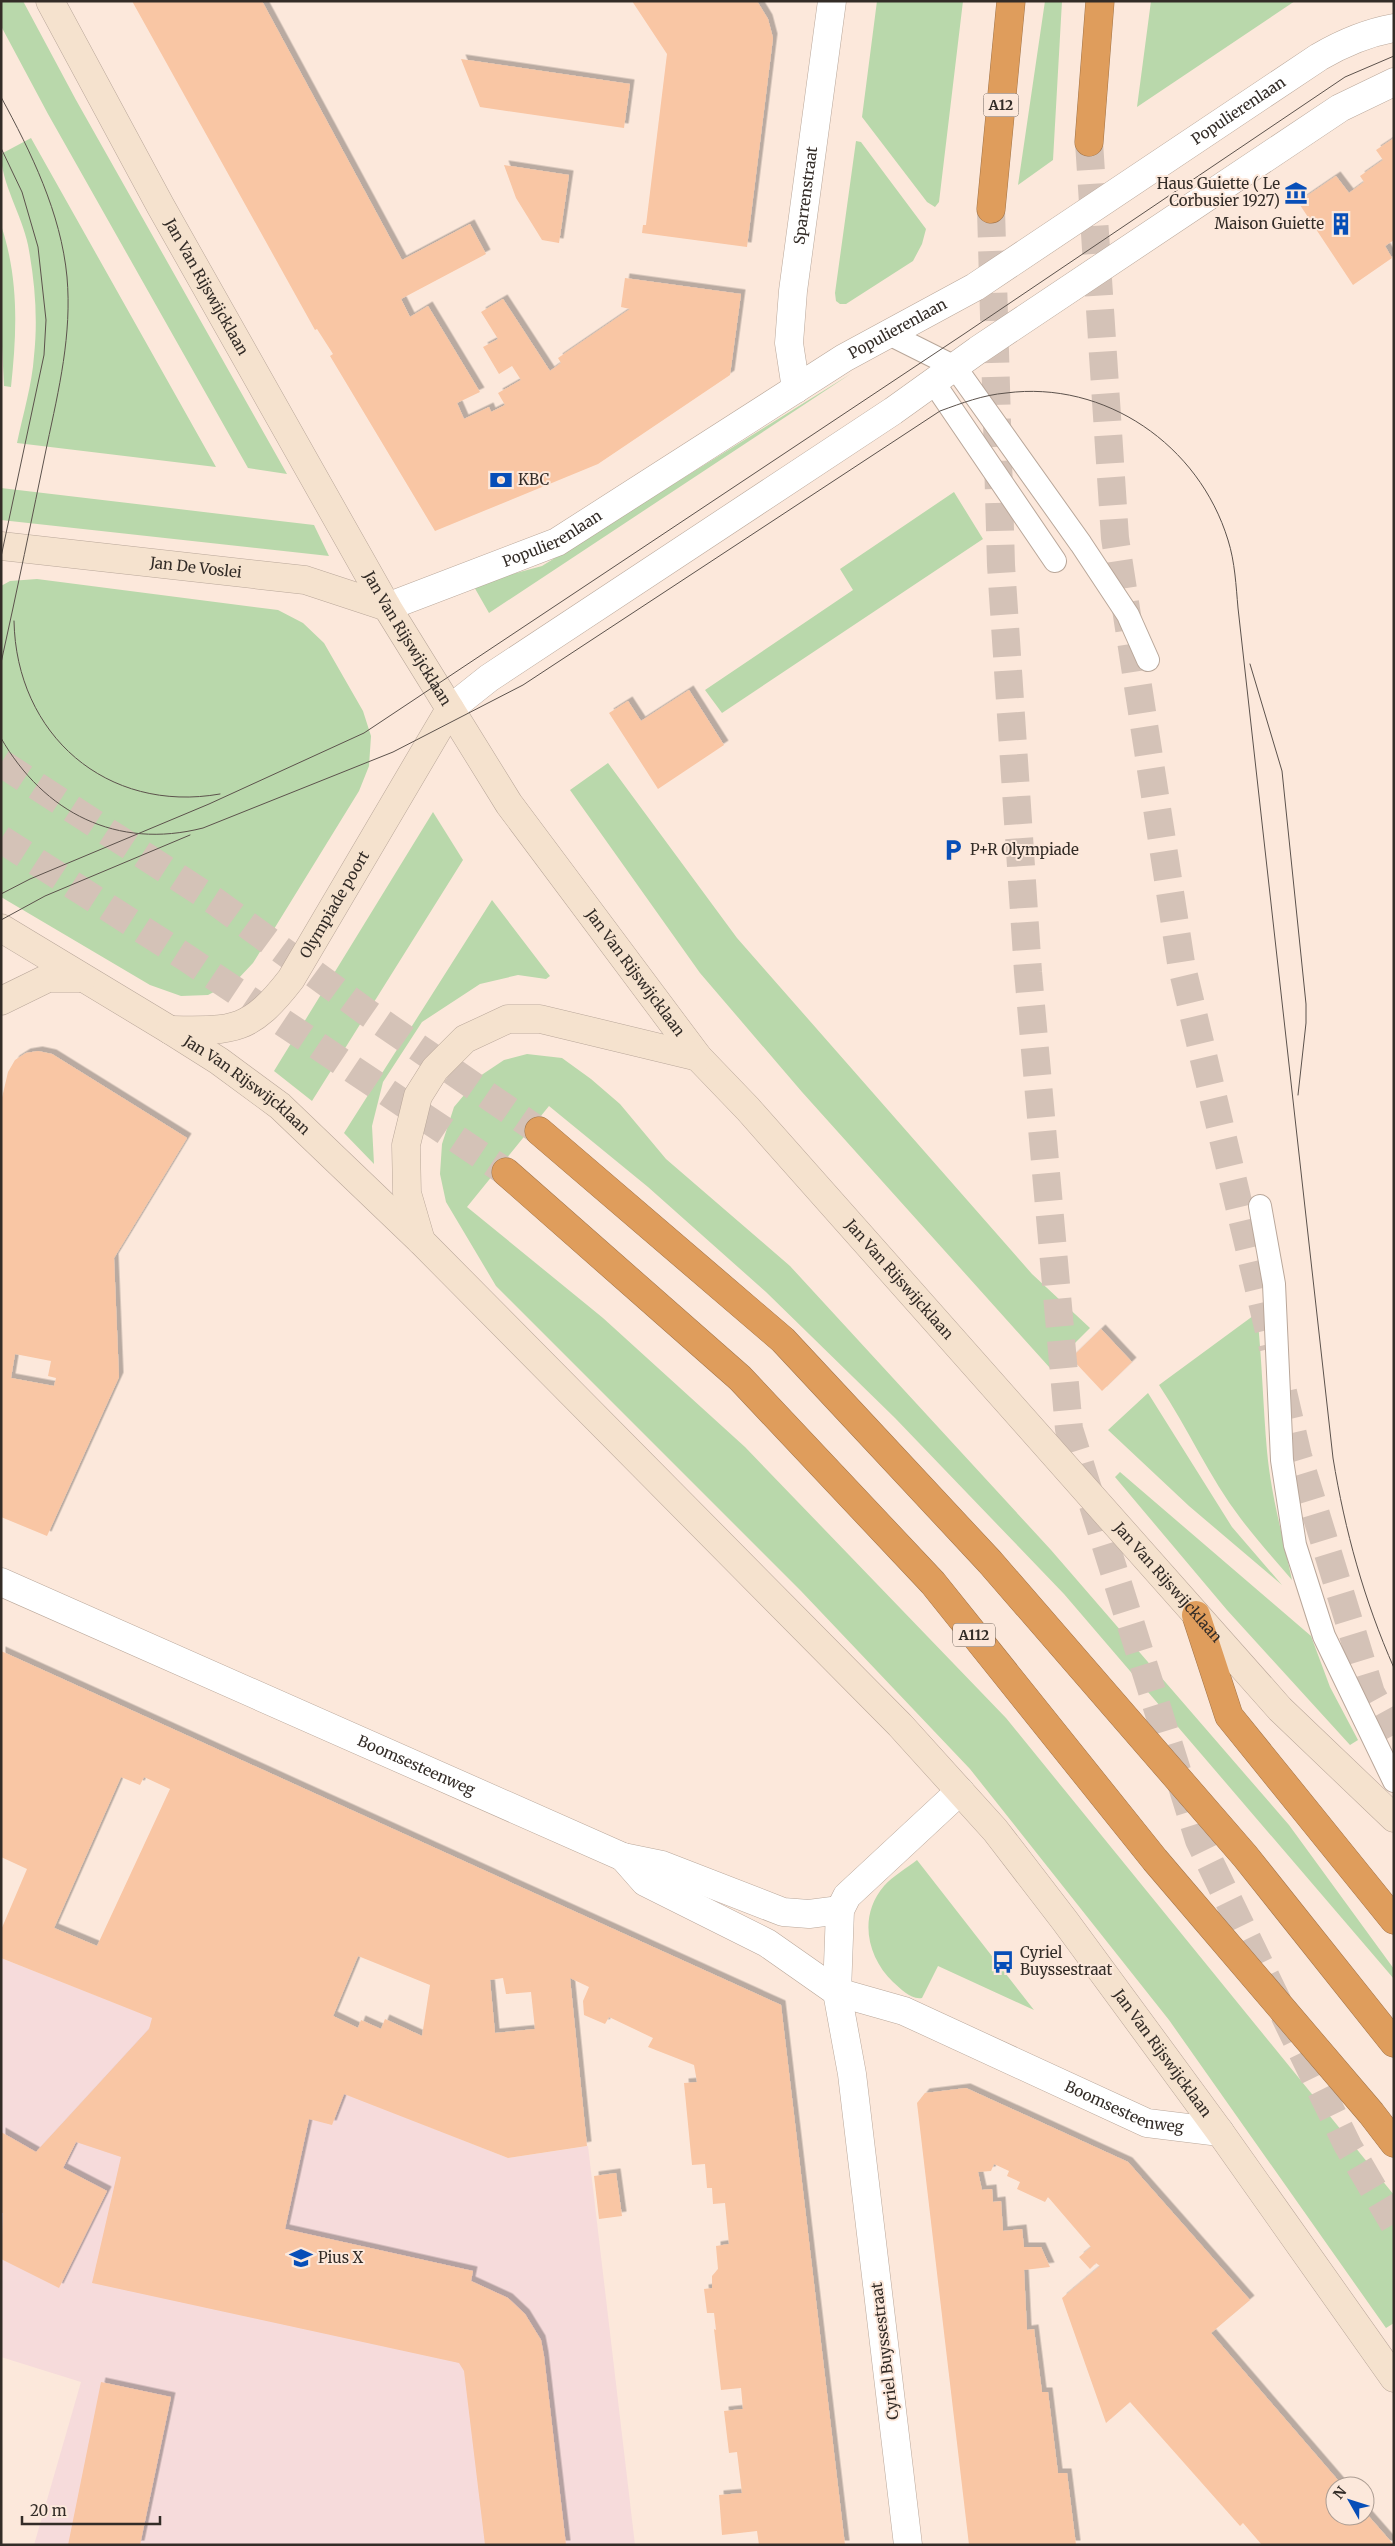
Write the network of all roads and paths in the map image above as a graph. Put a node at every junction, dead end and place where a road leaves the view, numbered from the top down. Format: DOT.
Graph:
graph roads {
  1 [pos="50,1"];
  2 [pos="832,1"];
  3 [pos="1010,1"];
  4 [pos="1100,1"];
  5 [pos="1394,28"];
  6 [pos="1394,82"];
  7 [pos="1089,142"];
  8 [pos="991,209"];
  9 [pos="889,334"];
  10 [pos="944,375"];
  11 [pos="796,389"];
  12 [pos="1,546"];
  13 [pos="1055,561"];
  14 [pos="387,607"];
  15 [pos="1148,660"];
  16 [pos="450,709"];
  17 [pos="1,928"];
  18 [pos="82,978"];
  19 [pos="1,1001"];
  20 [pos="170,1030"];
  21 [pos="698,1057"];
  22 [pos="539,1131"];
  23 [pos="506,1172"];
  24 [pos="1260,1206"];
  25 [pos="422,1242"];
  26 [pos="1,1582"];
  27 [pos="1196,1615"];
  28 [pos="1394,1782"];
  29 [pos="960,1791"];
  30 [pos="1394,1818"];
  31 [pos="623,1858"];
  32 [pos="840,1910"];
  33 [pos="1394,1920"];
  34 [pos="837,1992"];
  35 [pos="1394,2043"];
  36 [pos="1220,2132"];
  37 [pos="1394,2143"];
  38 [pos="1394,2378"];
  39 [pos="908,2545"];
  1 -- 14 [label="main road, Jan Van Rijswijcklaan"];
  2 -- 11 [label="street, Sparrenstraat"];
  3 -- 8 [label="highway, A12"];
  4 -- 7 [label="highway"];
  5 -- 9 [label="street, Populierenlaan"];
  6 -- 10 [label="street"];
  9 -- 10 [label="lane"];
  9 -- 11 [label="street, Populierenlaan"];
  10 -- 13 [label="lane"];
  10 -- 15 [label="lane"];
  10 -- 16 [label="street"];
  11 -- 14 [label="street, Populierenlaan"];
  12 -- 14 [label="main road, Jan De Voslei"];
  14 -- 16 [label="main road, Jan Van Rijswijcklaan"];
  16 -- 20 [label="main road, Olympiade poort"];
  16 -- 21 [label="main road, Jan Van Rijswijcklaan"];
  17 -- 18 [label="main road, Jan Van Rijswijcklaan"];
  18 -- 19 [label="main road"];
  18 -- 20 [label="main road, Jan Van Rijswijcklaan"];
  20 -- 25 [label="main road, Jan Van Rijswijcklaan"];
  21 -- 25 [label="main road"];
  21 -- 27 [label="main road, Jan Van Rijswijcklaan"];
  22 -- 35 [label="highway"];
  23 -- 37 [label="highway, A112"];
  24 -- 28 [label="lane"];
  25 -- 29 [label="main road, Jan Van Rijswijcklaan"];
  26 -- 31 [label="street, Boomsesteenweg"];
  27 -- 30 [label="main road, Jan Van Rijswijcklaan"];
  27 -- 33 [label="highway"];
  29 -- 32 [label="street"];
  29 -- 36 [label="main road, Jan Van Rijswijcklaan"];
  31 -- 32 [label="street, Boomsesteenweg"];
  31 -- 34 [label="street, Boomsesteenweg"];
  32 -- 34 [label="street, Cyriel Buyssestraat"];
  34 -- 36 [label="street, Boomsesteenweg"];
  34 -- 39 [label="street, Cyriel Buyssestraat"];
  36 -- 38 [label="main road"];
}
